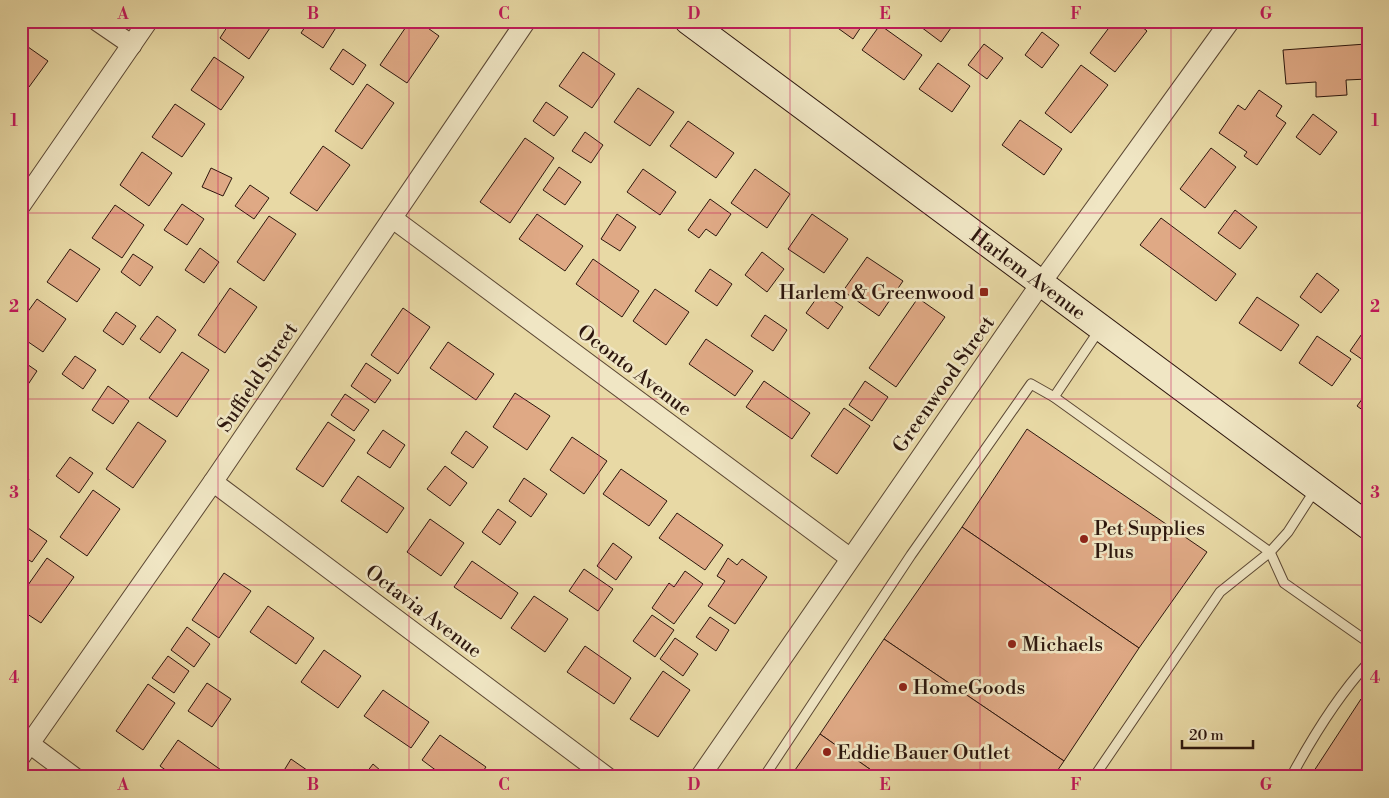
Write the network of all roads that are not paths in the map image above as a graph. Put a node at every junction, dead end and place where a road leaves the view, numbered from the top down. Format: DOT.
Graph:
graph roads {
  1 [pos="98,21"];
  2 [pos="148,21"];
  3 [pos="526,21"];
  4 [pos="688,21"];
  5 [pos="1230,21"];
  6 [pos="132,45"];
  7 [pos="21,205"];
  8 [pos="392,218"];
  9 [pos="1041,283"];
  10 [pos="1101,327"];
  11 [pos="1054,397"];
  12 [pos="214,482"];
  13 [pos="1317,487"];
  14 [pos="1367,523"];
  15 [pos="1270,552"];
  16 [pos="850,558"];
  17 [pos="1368,642"];
  18 [pos="1368,663"];
  19 [pos="26,750"];
  20 [pos="74,777"];
  21 [pos="607,777"];
  22 [pos="700,777"];
  23 [pos="764,777"];
  24 [pos="1094,777"];
  25 [pos="1291,777"];
  1 -- 6 [label="street"];
  2 -- 6 [label="street"];
  3 -- 8 [label="street, Suffield Street"];
  4 -- 9 [label="main road, Harlem Avenue"];
  5 -- 9 [label="street, Greenwood Street"];
  6 -- 7 [label="street"];
  8 -- 12 [label="street, Suffield Street"];
  8 -- 16 [label="street, Oconto Avenue"];
  9 -- 10 [label="main road, Harlem Avenue"];
  9 -- 16 [label="street, Greenwood Street"];
  10 -- 11 [label="lane"];
  10 -- 13 [label="main road, Harlem Avenue"];
  11 -- 15 [label="lane"];
  11 -- 23 [label="lane"];
  12 -- 19 [label="street, Suffield Street"];
  12 -- 21 [label="street, Octavia Avenue"];
  13 -- 14 [label="main road, Harlem Avenue"];
  13 -- 15 [label="lane"];
  15 -- 17 [label="lane"];
  15 -- 24 [label="lane"];
  16 -- 22 [label="street, Greenwood Street"];
  18 -- 25 [label="lane"];
  19 -- 20 [label="street"];
}
